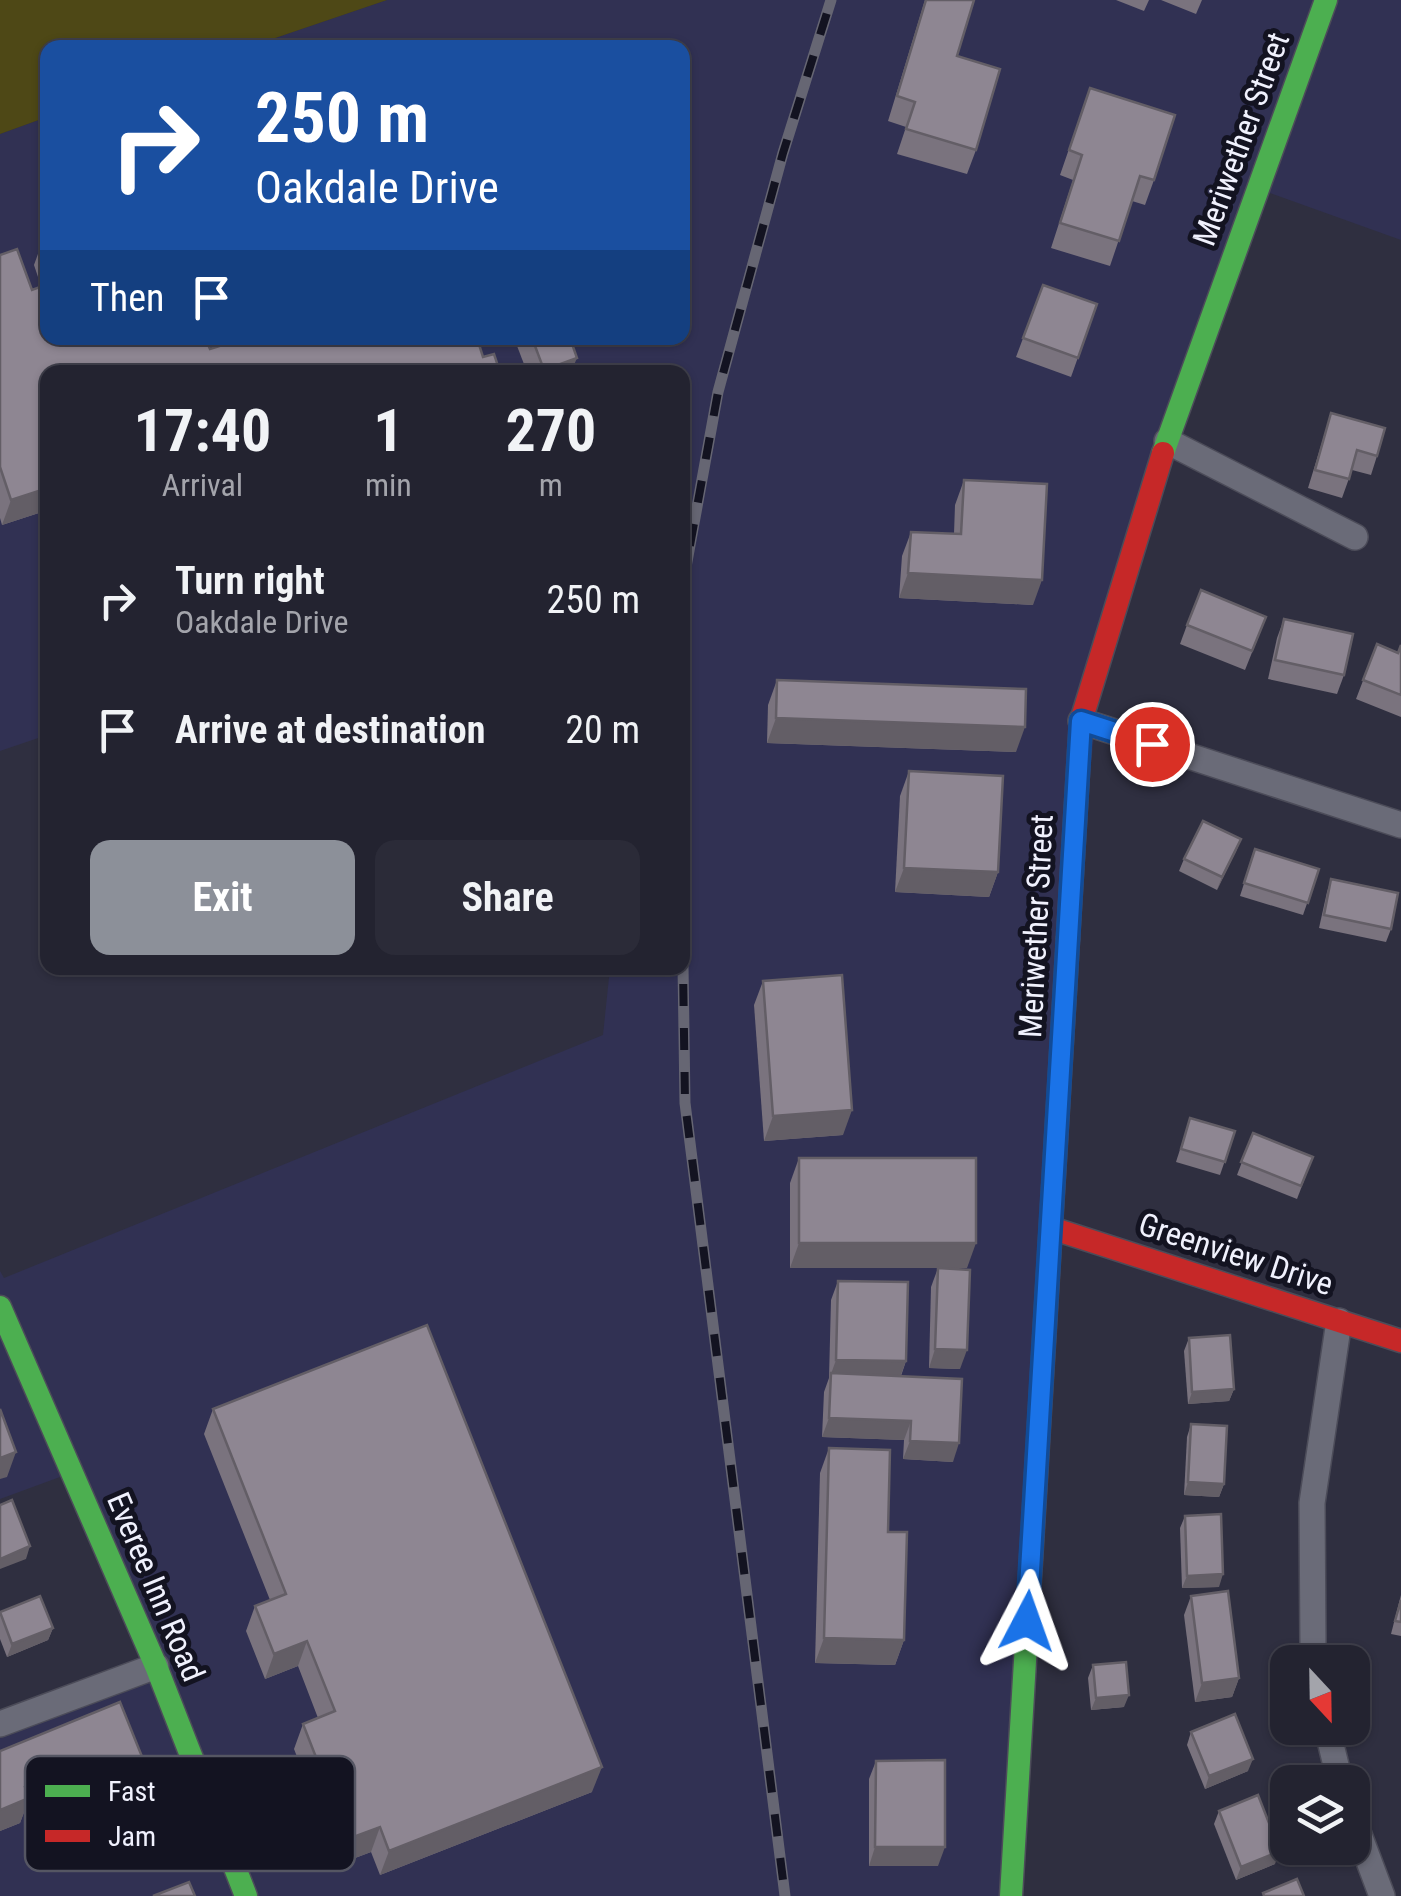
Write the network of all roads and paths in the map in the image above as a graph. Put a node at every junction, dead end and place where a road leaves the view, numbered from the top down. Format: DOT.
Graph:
graph roads {
  1 [pos="1326,0"];
  2 [pos="1167,441"];
  3 [pos="1356,538"];
  4 [pos="1081,721"];
  5 [pos="1401,825"];
  6 [pos="1051,1228"];
  7 [pos="0,1307"];
  8 [pos="1339,1321"];
  9 [pos="1401,1341"];
  10 [pos="1313,1645"];
  11 [pos="156,1666"];
  12 [pos="0,1724"];
  13 [pos="191,1756"];
  14 [pos="1370,1864"];
  15 [pos="236,1871"];
  16 [pos="246,1896"];
  17 [pos="1011,1896"];
  18 [pos="1382,1896"];
  1 -- 2 [label="street, Meriwether Street"];
  2 -- 3 [label="street"];
  2 -- 4 [label="street, Meriwether Street"];
  4 -- 5 [label="street"];
  4 -- 6 [label="street, Meriwether Street"];
  6 -- 8 [label="street, Greenview Drive"];
  6 -- 17 [label="street, Meriwether Street"];
  7 -- 11 [label="street, Everee Inn Road"];
  8 -- 9 [label="street, Greenview Drive"];
  8 -- 10 [label="street"];
  11 -- 12 [label="street"];
  11 -- 13 [label="street, Everee Inn Road"];
  14 -- 18 [label="street"];
  15 -- 16 [label="street, Everee Inn Road"];
}
